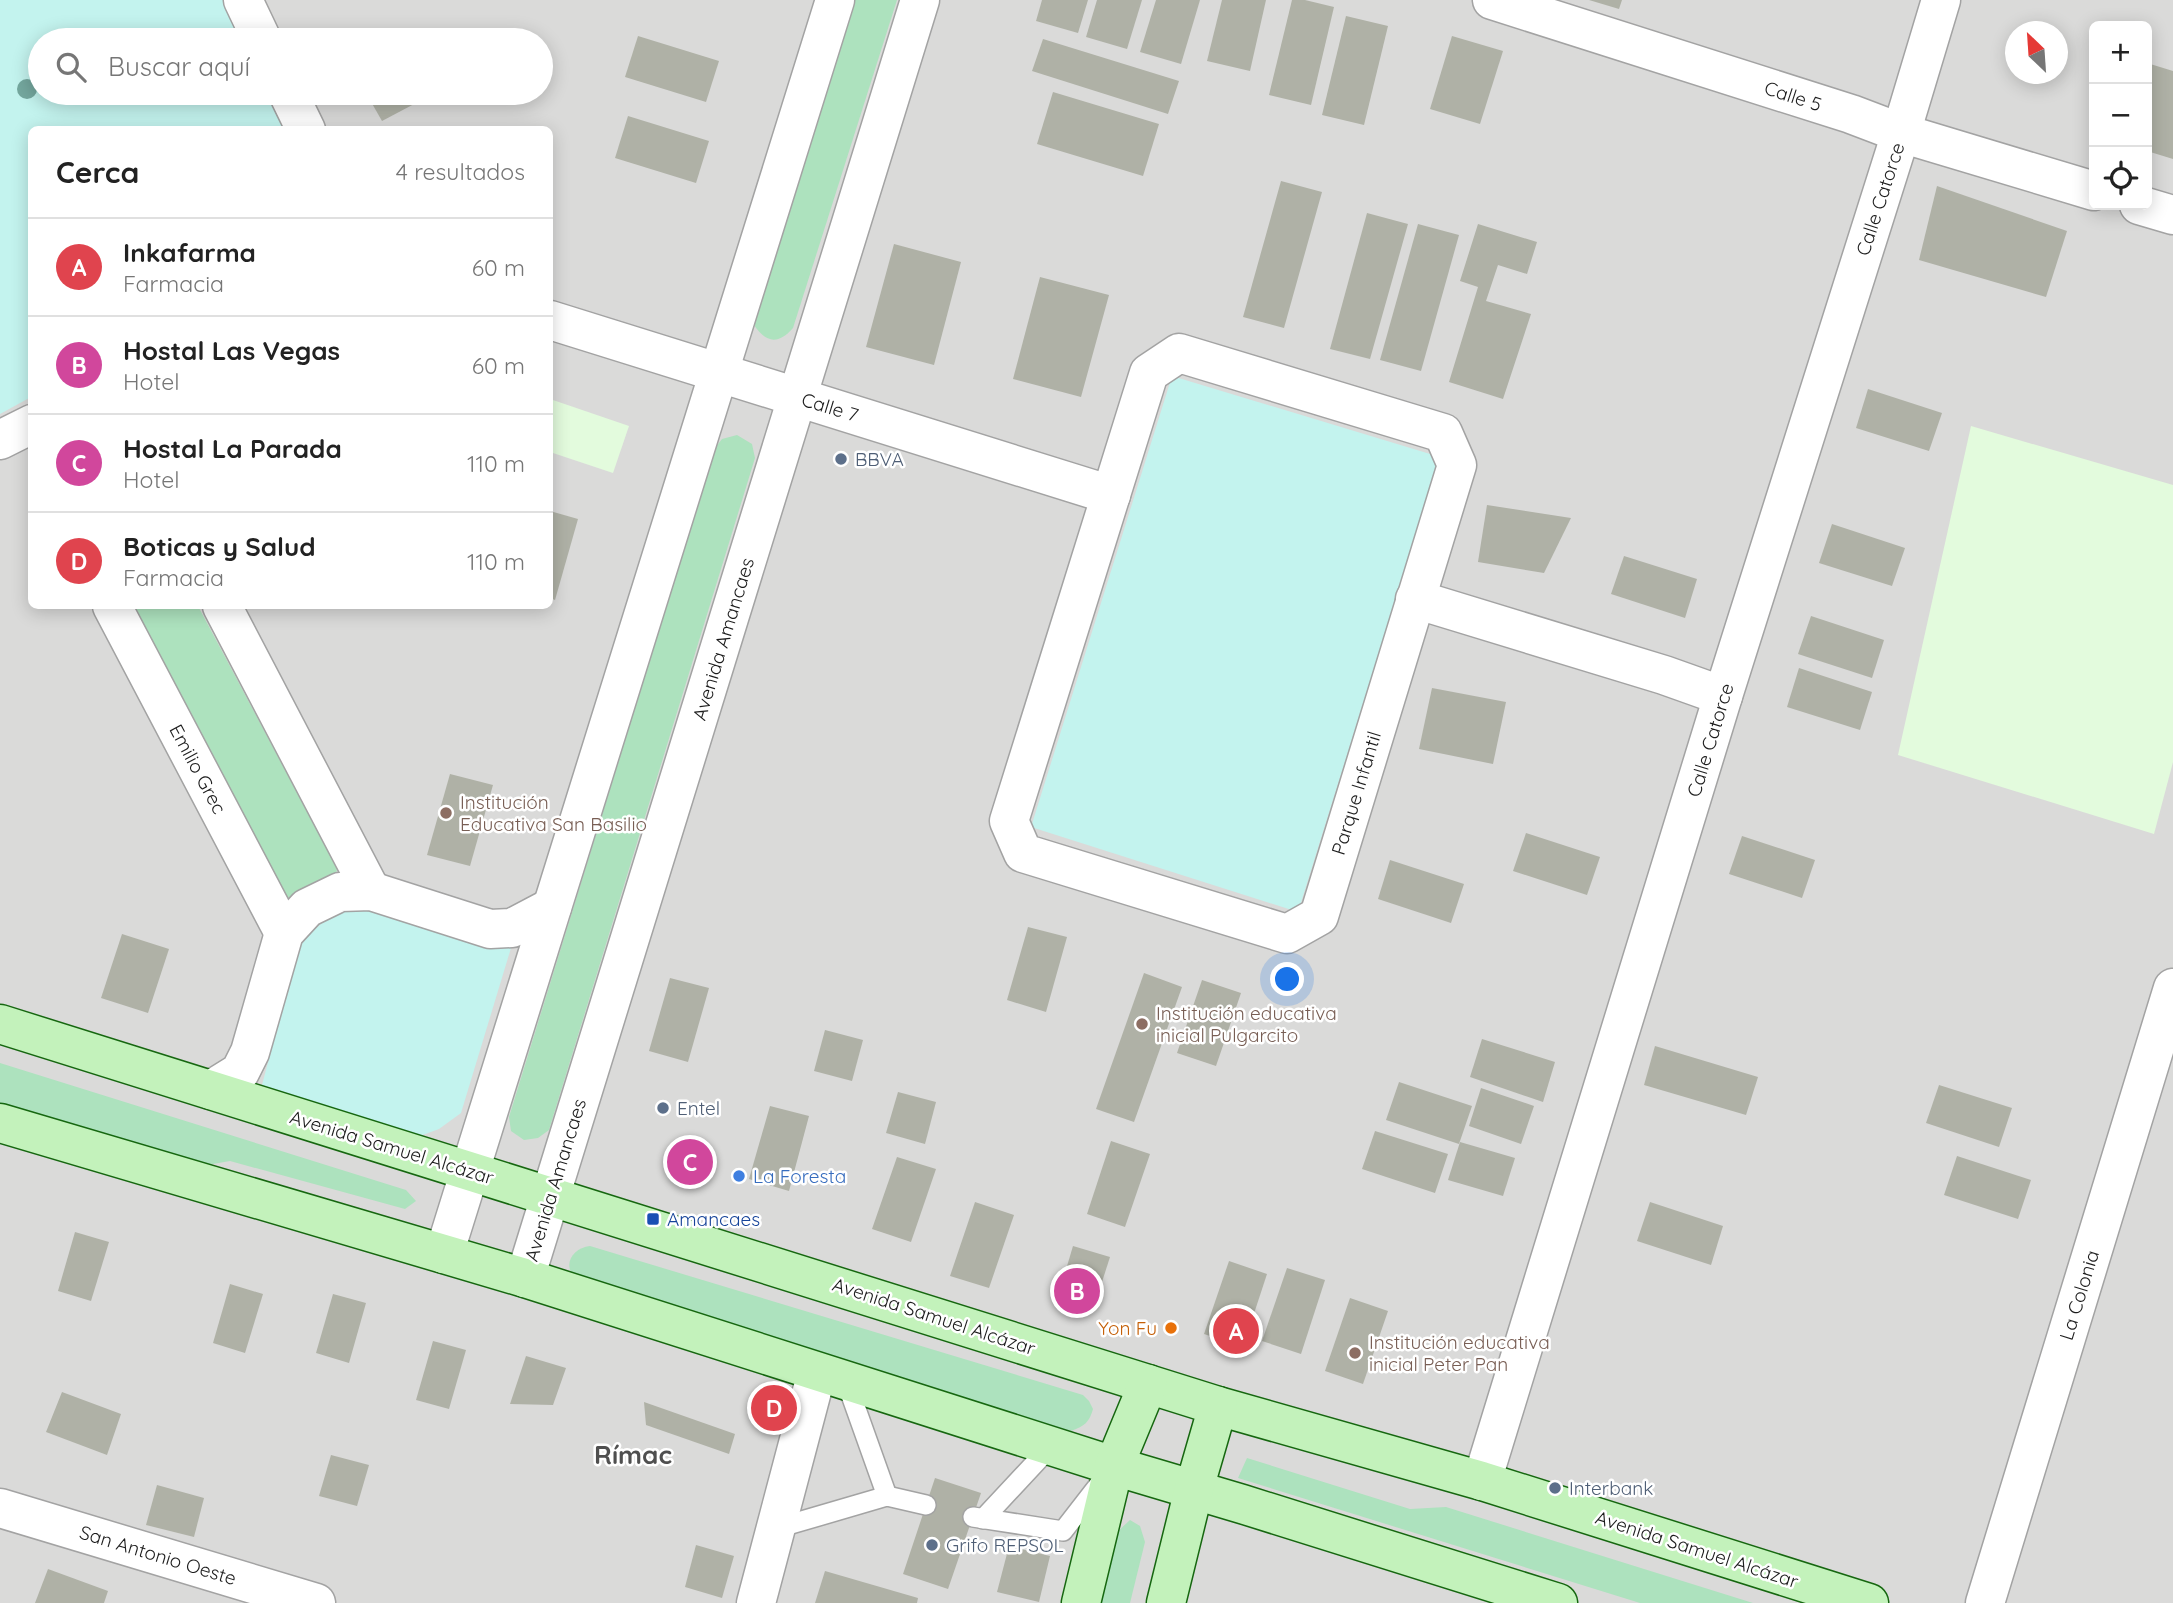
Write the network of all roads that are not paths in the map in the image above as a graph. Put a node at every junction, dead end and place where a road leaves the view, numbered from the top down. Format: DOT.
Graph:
graph roads {
  1 [pos="243,0"];
  2 [pos="835,0"];
  3 [pos="920,0"];
  4 [pos="1492,0"];
  5 [pos="1941,0"];
  6 [pos="256,28"];
  7 [pos="294,105"];
  8 [pos="304,126"];
  9 [pos="1901,133"];
  10 [pos="2089,189"];
  11 [pos="2152,209"];
  12 [pos="2173,215"];
  13 [pos="553,321"];
  14 [pos="720,373"];
  15 [pos="798,397"];
  16 [pos="1111,495"];
  17 [pos="1415,599"];
  18 [pos="113,609"];
  19 [pos="224,609"];
  20 [pos="1723,696"];
  21 [pos="372,891"];
  22 [pos="552,907"];
  23 [pos="284,933"];
  24 [pos="2173,988"];
  25 [pos="0,1024"];
  26 [pos="211,1090"];
  27 [pos="0,1124"];
  28 [pos="470,1172"];
  29 [pos="550,1195"];
  30 [pos="444,1254"];
  31 [pos="525,1278"];
  32 [pos="831,1377"];
  33 [pos="1148,1384"];
  34 [pos="1218,1406"];
  35 [pos="1051,1446"];
  36 [pos="1114,1466"];
  37 [pos="1482,1481"];
  38 [pos="1194,1489"];
  39 [pos="887,1496"];
  40 [pos="926,1505"];
  41 [pos="0,1508"];
  42 [pos="774,1529"];
  43 [pos="316,1603"];
  44 [pos="756,1603"];
  45 [pos="1081,1603"];
  46 [pos="1166,1603"];
  47 [pos="1558,1603"];
  48 [pos="1869,1603"];
  49 [pos="1985,1603"];
  1 -- 6 [label="street"];
  2 -- 14 [label="street"];
  3 -- 15 [label="street, Avenida Amancaes"];
  4 -- 9 [label="street, Calle 5"];
  5 -- 9 [label="street, Calle Catorce"];
  7 -- 8 [label="street"];
  9 -- 10 [label="street, Calle 5"];
  9 -- 20 [label="street, Calle Catorce"];
  11 -- 12 [label="street"];
  13 -- 14 [label="street, Calle 7"];
  14 -- 15 [label="street, Calle 7"];
  14 -- 22 [label="street"];
  15 -- 16 [label="street, Calle 7"];
  15 -- 29 [label="street, Avenida Amancaes"];
  16 -- 17 [label="street, Parque Infantil"];
  16 -- 17 [label="street, Parque Infantil"];
  17 -- 20 [label="street"];
  18 -- 23 [label="street, Emilio Grec"];
  19 -- 21 [label="street"];
  20 -- 37 [label="street, Calle Catorce"];
  21 -- 22 [label="street"];
  21 -- 23 [label="street"];
  22 -- 28 [label="street"];
  23 -- 26 [label="street"];
  24 -- 49 [label="street, La Colonia"];
  25 -- 26 [label="main road, Avenida Samuel Alcázar"];
  26 -- 28 [label="main road, Avenida Samuel Alcázar"];
  27 -- 30 [label="main road"];
  28 -- 29 [label="main road, Avenida Samuel Alcázar"];
  28 -- 30 [label="street"];
  29 -- 31 [label="street, Avenida Amancaes"];
  29 -- 33 [label="main road, Avenida Samuel Alcázar"];
  30 -- 31 [label="main road"];
  31 -- 32 [label="main road"];
  32 -- 35 [label="main road"];
  32 -- 39 [label="lane"];
  32 -- 42 [label="street"];
  33 -- 34 [label="main road, Avenida Samuel Alcázar"];
  33 -- 36 [label="main road"];
  34 -- 37 [label="main road, Avenida Samuel Alcázar"];
  34 -- 38 [label="main road"];
  35 -- 36 [label="main road"];
  35 -- 36 [label="lane"];
  36 -- 38 [label="main road"];
  36 -- 45 [label="main road"];
  37 -- 48 [label="main road, Avenida Samuel Alcázar"];
  38 -- 46 [label="main road"];
  38 -- 47 [label="main road"];
  39 -- 40 [label="lane"];
  39 -- 42 [label="lane"];
  41 -- 43 [label="street, San Antonio Oeste"];
  42 -- 44 [label="street"];
}
